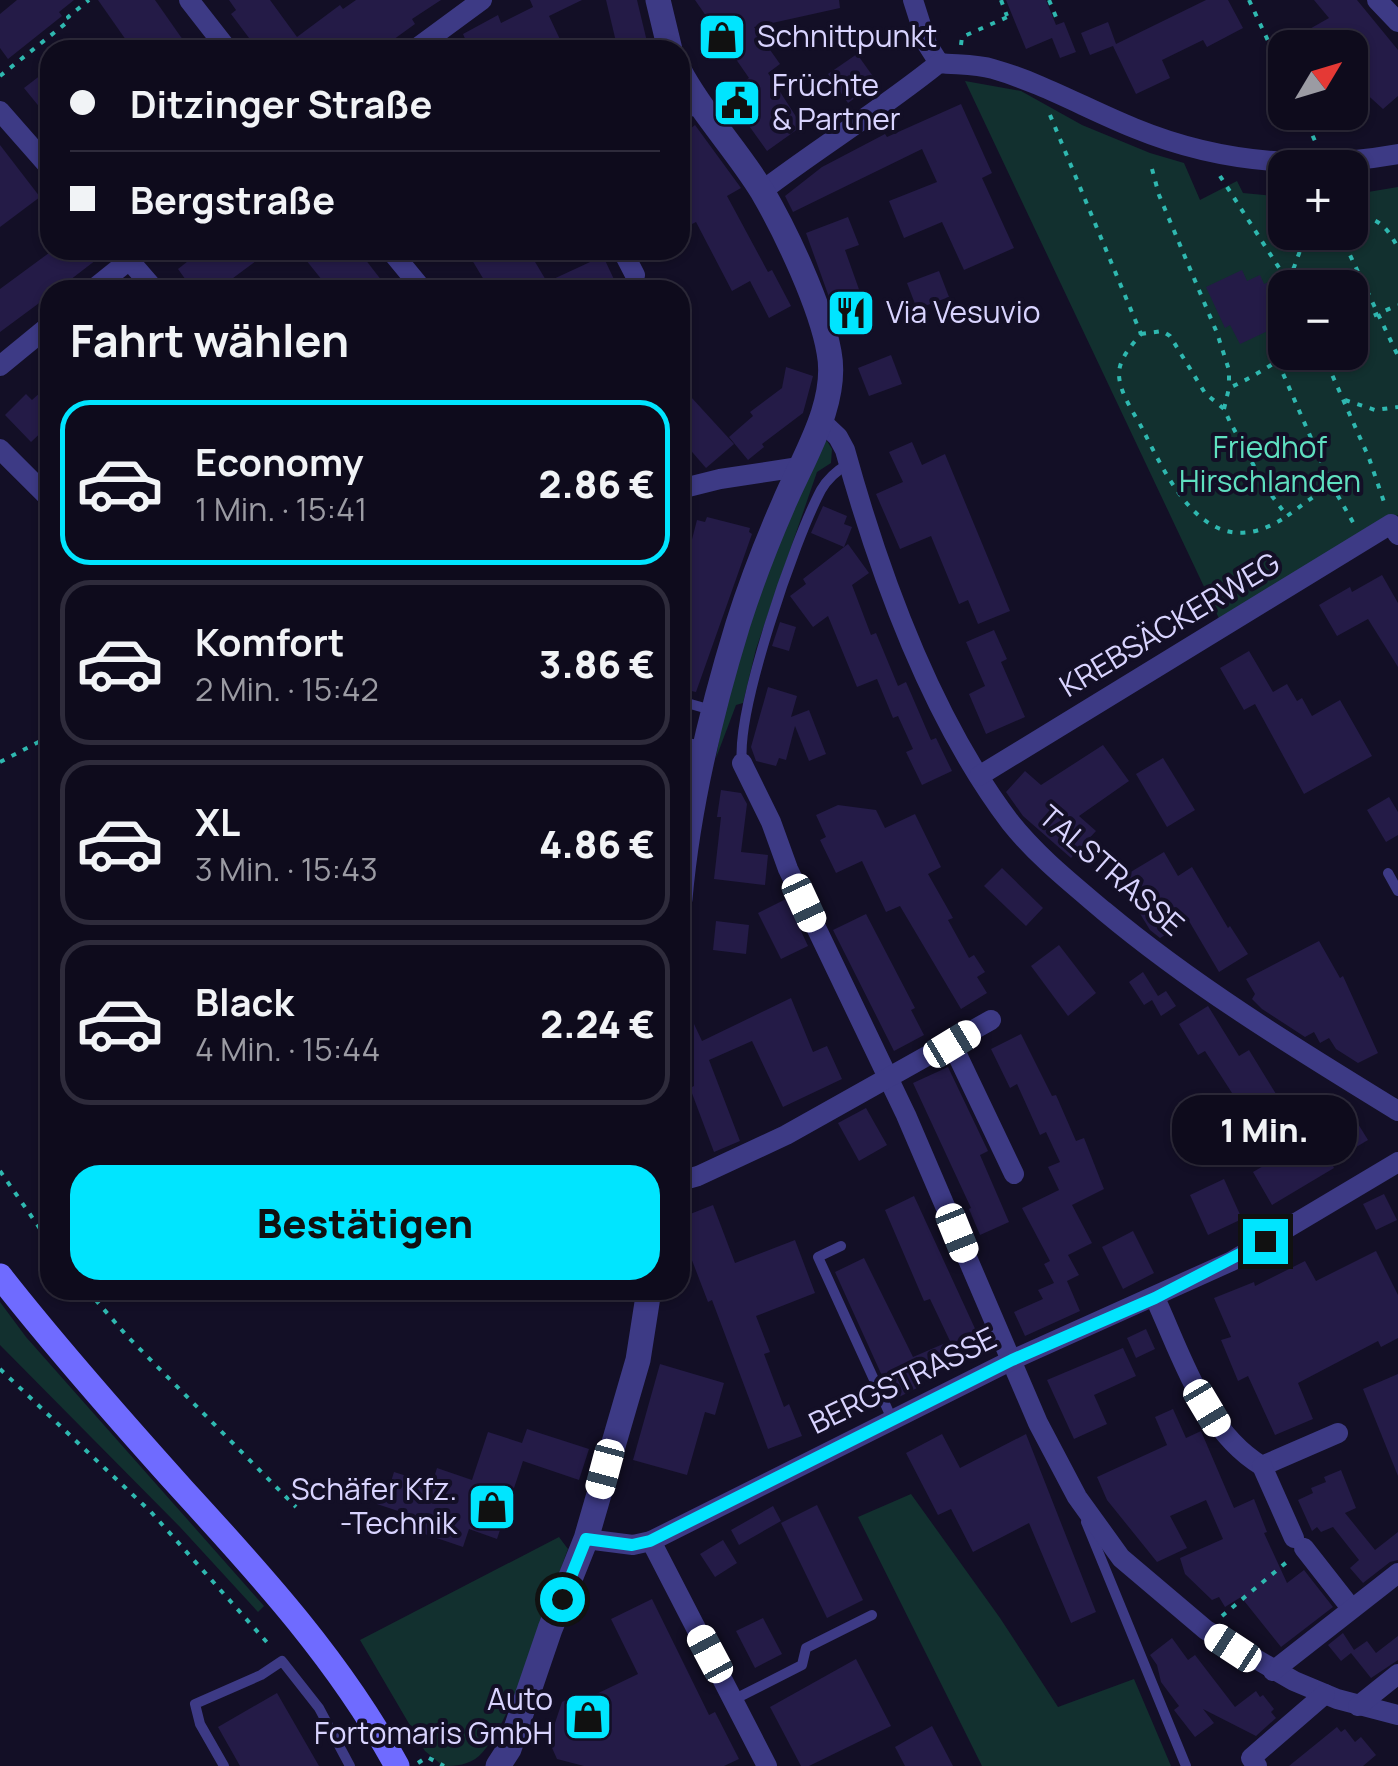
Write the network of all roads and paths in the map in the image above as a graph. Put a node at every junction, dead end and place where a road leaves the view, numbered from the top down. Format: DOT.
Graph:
graph roads {
  1 [pos="89,0"];
  2 [pos="190,0"];
  3 [pos="482,0"];
  4 [pos="658,0"];
  5 [pos="913,0"];
  6 [pos="1001,0"];
  7 [pos="1050,0"];
  8 [pos="1249,0"];
  9 [pos="1377,0"];
  10 [pos="1052,18"];
  11 [pos="1398,22"];
  12 [pos="975,29"];
  13 [pos="45,40"];
  14 [pos="220,40"];
  15 [pos="428,40"];
  16 [pos="668,40"];
  17 [pos="1268,41"];
  18 [pos="40,44"];
  19 [pos="940,63"];
  20 [pos="0,76"];
  21 [pos="1052,92"];
  22 [pos="690,109"];
  23 [pos="0,110"];
  24 [pos="1212,152"];
  25 [pos="1398,154"];
  26 [pos="40,156"];
  27 [pos="1368,158"];
  28 [pos="1268,161"];
  29 [pos="1152,168"];
  30 [pos="762,191"];
  31 [pos="1368,216"];
  32 [pos="1398,248"];
  33 [pos="1347,250"];
  34 [pos="124,260"];
  35 [pos="398,260"];
  36 [pos="627,260"];
  37 [pos="1281,270"];
  38 [pos="635,275"];
  39 [pos="103,280"];
  40 [pos="415,280"];
  41 [pos="1398,305"];
  42 [pos="1377,313"];
  43 [pos="1368,317"];
  44 [pos="40,333"];
  45 [pos="1140,334"];
  46 [pos="1398,356"];
  47 [pos="0,366"];
  48 [pos="1268,367"];
  49 [pos="1282,370"];
  50 [pos="1331,370"];
  51 [pos="1229,388"];
  52 [pos="1345,400"];
  53 [pos="1398,407"];
  54 [pos="1224,409"];
  55 [pos="820,420"];
  56 [pos="0,449"];
  57 [pos="849,464"];
  58 [pos="798,468"];
  59 [pos="1332,484"];
  60 [pos="690,486"];
  61 [pos="40,490"];
  62 [pos="1288,516"];
  63 [pos="1395,530"];
  64 [pos="1364,541"];
  65 [pos="690,704"];
  66 [pos="716,711"];
  67 [pos="40,741"];
  68 [pos="690,744"];
  69 [pos="707,748"];
  70 [pos="0,762"];
  71 [pos="742,763"];
  72 [pos="979,776"];
  73 [pos="690,830"];
  74 [pos="1388,873"];
  75 [pos="1398,892"];
  76 [pos="991,1020"];
  77 [pos="952,1044"];
  78 [pos="886,1079"];
  79 [pos="1398,1111"];
  80 [pos="1398,1162"];
  81 [pos="0,1171"];
  82 [pos="1014,1174"];
  83 [pos="690,1177"];
  84 [pos="40,1229"];
  85 [pos="841,1246"];
  86 [pos="0,1276"];
  87 [pos="1155,1298"];
  88 [pos="96,1300"];
  89 [pos="647,1300"];
  90 [pos="1012,1360"];
  91 [pos="0,1369"];
  92 [pos="893,1420"];
  93 [pos="1338,1433"];
  94 [pos="1262,1466"];
  95 [pos="1077,1498"];
  96 [pos="296,1507"];
  97 [pos="586,1539"];
  98 [pos="650,1541"];
  99 [pos="1299,1543"];
  100 [pos="1398,1572"];
  101 [pos="1352,1608"];
  102 [pos="872,1614"];
  103 [pos="1206,1630"];
  104 [pos="282,1661"];
  105 [pos="1273,1670"];
  106 [pos="1398,1674"];
  107 [pos="1325,1694"];
  108 [pos="733,1700"];
  109 [pos="1358,1706"];
  110 [pos="1398,1715"];
  111 [pos="497,1765"];
  112 [pos="224,1766"];
  113 [pos="350,1766"];
  114 [pos="397,1766"];
  115 [pos="414,1766"];
  116 [pos="444,1766"];
  117 [pos="767,1766"];
  118 [pos="1186,1766"];
  119 [pos="1258,1766"];
  1 -- 13 [label="path"];
  2 -- 14 [label="street"];
  3 -- 15 [label="street"];
  4 -- 16 [label="street"];
  5 -- 19 [label="street"];
  6 -- 12 [label="path"];
  7 -- 10 [label="path"];
  8 -- 17 [label="path"];
  9 -- 11 [label="street"];
  18 -- 20 [label="path"];
  19 -- 21 [label="street"];
  19 -- 30 [label="street"];
  21 -- 24 [label="street"];
  21 -- 45 [label="path"];
  22 -- 30 [label="street"];
  23 -- 26 [label="street"];
  24 -- 28 [label="street"];
  24 -- 37 [label="path"];
  25 -- 27 [label="street"];
  29 -- 51 [label="path"];
  30 -- 55 [label="street"];
  31 -- 32 [label="path"];
  33 -- 42 [label="path"];
  34 -- 39 [label="street"];
  35 -- 40 [label="street"];
  36 -- 38 [label="street"];
  41 -- 42 [label="path"];
  42 -- 43 [label="path"];
  42 -- 46 [label="path"];
  44 -- 47 [label="street"];
  45 -- 54 [label="path"];
  45 -- 62 [label="path"];
  48 -- 51 [label="path"];
  49 -- 59 [label="path"];
  50 -- 52 [label="path"];
  51 -- 54 [label="path"];
  52 -- 53 [label="path"];
  52 -- 63 [label="path"];
  54 -- 62 [label="path"];
  55 -- 57 [label="street, TALSTRASSE"];
  55 -- 58 [label="street"];
  56 -- 61 [label="street"];
  57 -- 71 [label="lane"];
  57 -- 72 [label="street, TALSTRASSE"];
  58 -- 60 [label="street"];
  58 -- 66 [label="street"];
  59 -- 62 [label="path"];
  59 -- 64 [label="path"];
  63 -- 64 [label="street, KREBSÄCKERWEG"];
  64 -- 72 [label="street, KREBSÄCKERWEG"];
  65 -- 66 [label="lane"];
  66 -- 69 [label="street"];
  67 -- 70 [label="path"];
  68 -- 69 [label="lane"];
  69 -- 73 [label="street"];
  71 -- 78 [label="street"];
  72 -- 79 [label="street, TALSTRASSE"];
  74 -- 75 [label="lane"];
  76 -- 77 [label="street"];
  77 -- 78 [label="street"];
  77 -- 82 [label="street"];
  78 -- 83 [label="street"];
  78 -- 90 [label="street"];
  80 -- 87 [label="street, BERGSTRASSE"];
  81 -- 84 [label="path"];
  85 -- 92 [label="lane"];
  86 -- 114 [label="main road"];
  87 -- 90 [label="street, BERGSTRASSE"];
  87 -- 94 [label="street"];
  88 -- 96 [label="path"];
  89 -- 97 [label="street"];
  90 -- 92 [label="street, BERGSTRASSE"];
  90 -- 95 [label="street"];
  91 -- 104 [label="path"];
  92 -- 98 [label="street, BERGSTRASSE"];
  93 -- 94 [label="street"];
  94 -- 99 [label="street"];
  95 -- 103 [label="street"];
  95 -- 118 [label="lane"];
  97 -- 98 [label="street, BERGSTRASSE"];
  97 -- 111 [label="street"];
  98 -- 108 [label="street"];
  99 -- 101 [label="street"];
  99 -- 103 [label="path"];
  100 -- 101 [label="street"];
  101 -- 105 [label="street"];
  102 -- 108 [label="lane"];
  103 -- 105 [label="street"];
  104 -- 112 [label="lane"];
  104 -- 113 [label="lane"];
  105 -- 107 [label="street"];
  106 -- 109 [label="street"];
  107 -- 109 [label="street"];
  107 -- 119 [label="street"];
  108 -- 117 [label="street"];
  109 -- 110 [label="street"];
  115 -- 116 [label="path"];
}
